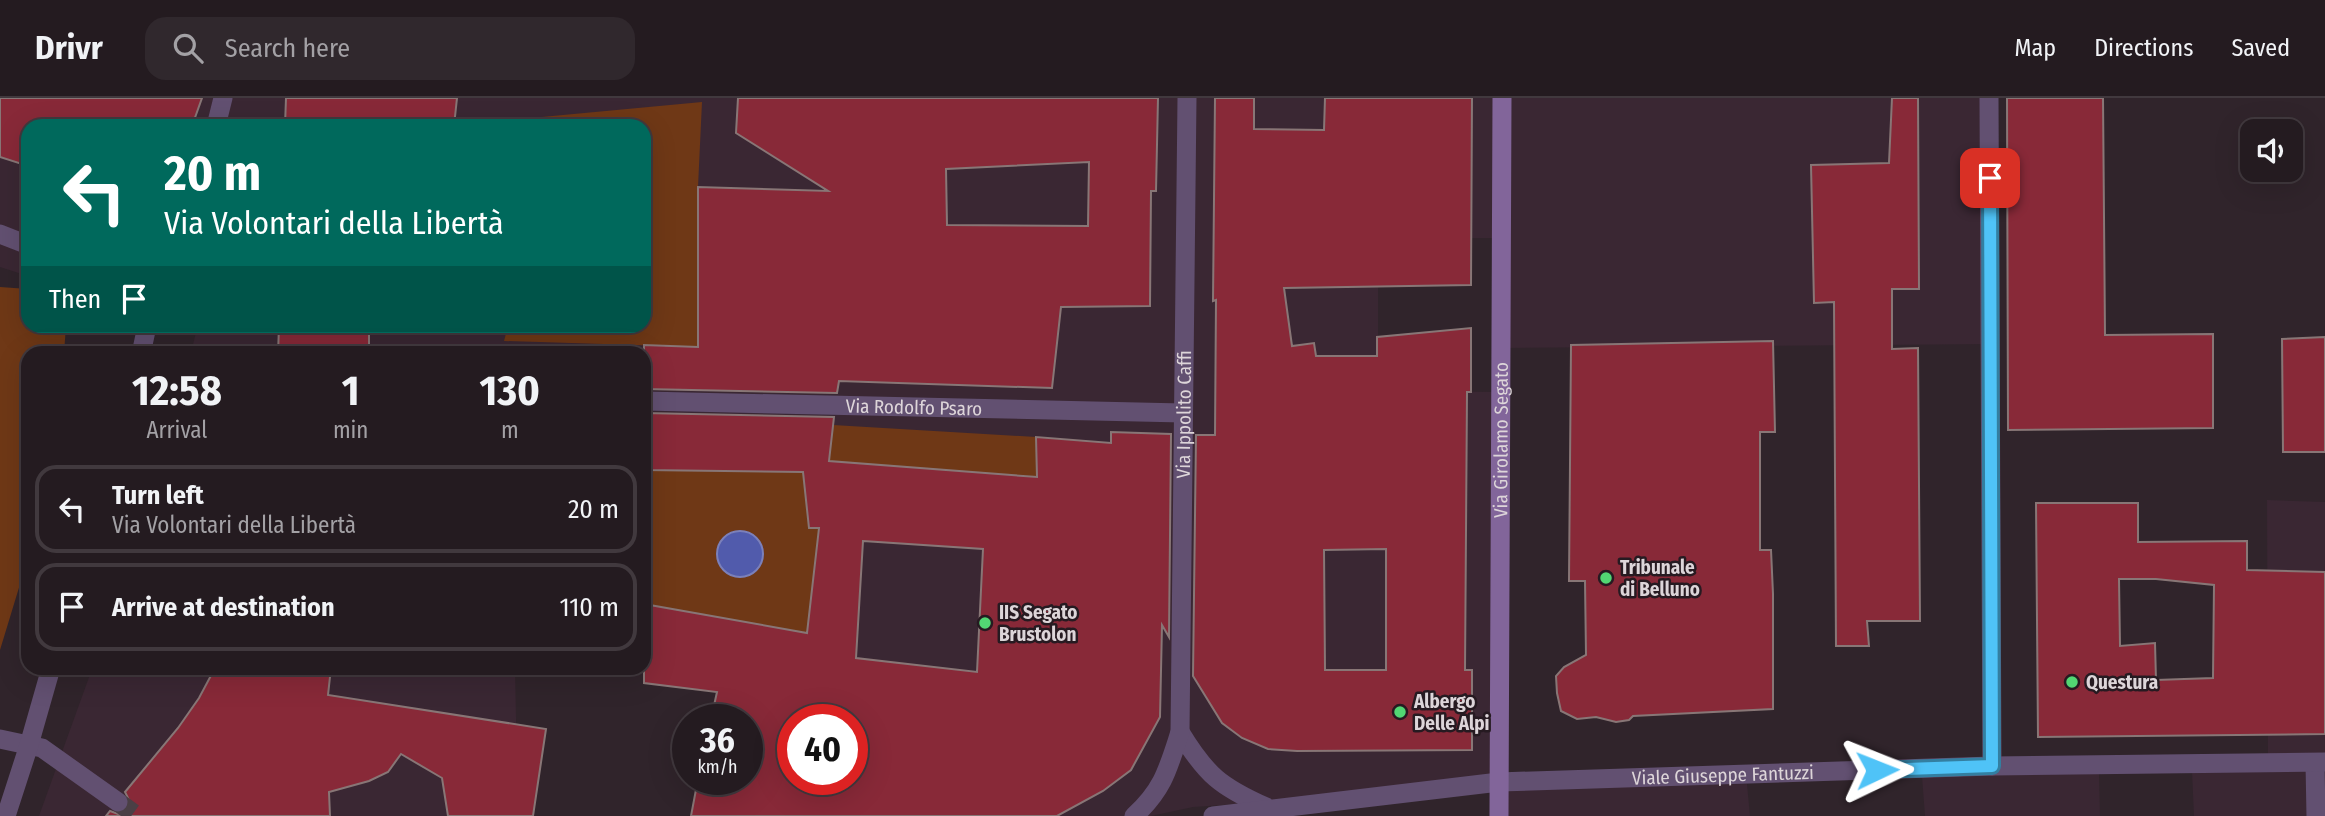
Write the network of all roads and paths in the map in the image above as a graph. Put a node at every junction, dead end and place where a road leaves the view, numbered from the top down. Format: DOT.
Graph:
graph roads {
  1 [pos="223,98"];
  2 [pos="1187,98"];
  3 [pos="1502,98"];
  4 [pos="1989,98"];
  5 [pos="218,119"];
  6 [pos="0,234"];
  7 [pos="21,242"];
  8 [pos="651,401"];
  9 [pos="1183,413"];
  10 [pos="49,675"];
  11 [pos="1180,732"];
  12 [pos="0,739"];
  13 [pos="29,745"];
  14 [pos="2320,763"];
  15 [pos="1992,766"];
  16 [pos="1499,782"];
  17 [pos="118,802"];
  18 [pos="1268,808"];
  19 [pos="6,816"];
  20 [pos="1134,816"];
  21 [pos="1213,816"];
  22 [pos="1499,816"];
  23 [pos="2316,816"];
  1 -- 5 [label="street"];
  2 -- 9 [label="street, Via Ippolito Caffi"];
  3 -- 16 [label="main road, Via Girolamo Segato"];
  4 -- 15 [label="street"];
  6 -- 7 [label="street"];
  8 -- 9 [label="street, Via Rodolfo Psaro"];
  9 -- 11 [label="street, Via Ippolito Caffi"];
  10 -- 13 [label="street"];
  11 -- 18 [label="street"];
  11 -- 20 [label="street, Via Ippolito Caffi"];
  12 -- 13 [label="street"];
  13 -- 17 [label="street"];
  13 -- 19 [label="street"];
  14 -- 15 [label="street, Viale Giuseppe Fantuzzi"];
  14 -- 23 [label="street"];
  15 -- 16 [label="street, Viale Giuseppe Fantuzzi"];
  16 -- 18 [label="street, Viale Giuseppe Fantuzzi"];
  16 -- 22 [label="main road, Via Girolamo Segato"];
  18 -- 21 [label="street, Viale Giuseppe Fantuzzi"];
}
